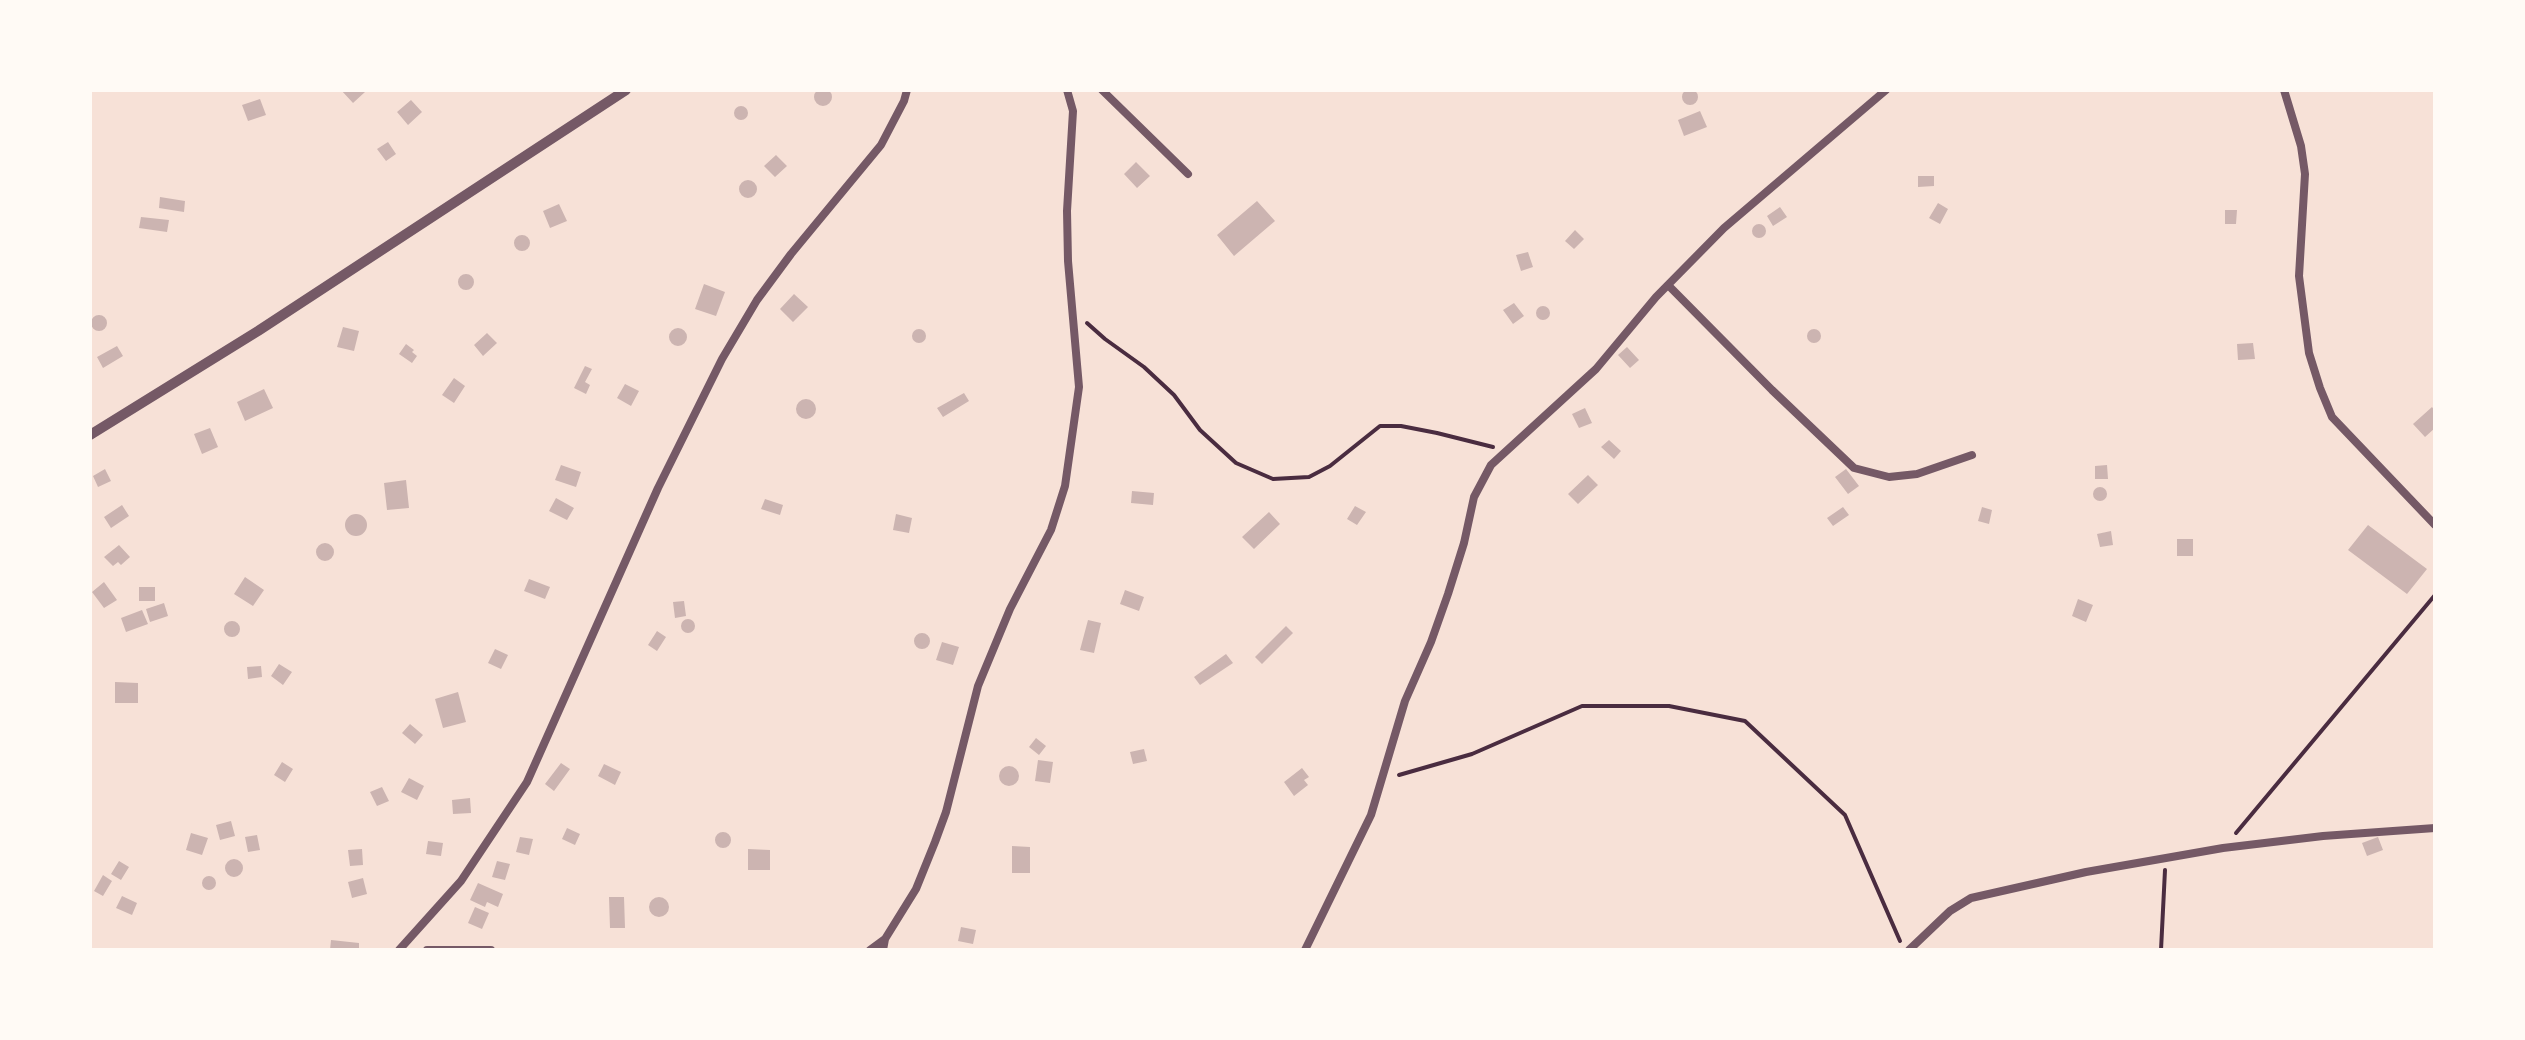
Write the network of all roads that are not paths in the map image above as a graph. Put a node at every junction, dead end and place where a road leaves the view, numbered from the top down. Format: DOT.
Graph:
graph roads {
  1 [pos="626,90"];
  2 [pos="908,90"];
  3 [pos="1067,90"];
  4 [pos="1102,90"];
  5 [pos="1886,90"];
  6 [pos="2284,90"];
  7 [pos="1188,174"];
  8 [pos="1668,285"];
  9 [pos="90,435"];
  10 [pos="1972,454"];
  11 [pos="2435,524"];
  12 [pos="2435,828"];
  13 [pos="885,939"];
  14 [pos="399,950"];
  15 [pos="427,950"];
  16 [pos="490,950"];
  17 [pos="870,950"];
  18 [pos="883,950"];
  19 [pos="1305,950"];
  20 [pos="1906,950"];
  1 -- 9 [label="street"];
  2 -- 14 [label="street"];
  3 -- 13 [label="street"];
  4 -- 7 [label="street"];
  5 -- 8 [label="street"];
  6 -- 11 [label="street"];
  8 -- 10 [label="street"];
  8 -- 19 [label="street"];
  12 -- 20 [label="street"];
  13 -- 17 [label="street"];
  13 -- 18 [label="street"];
  15 -- 16 [label="street"];
}
